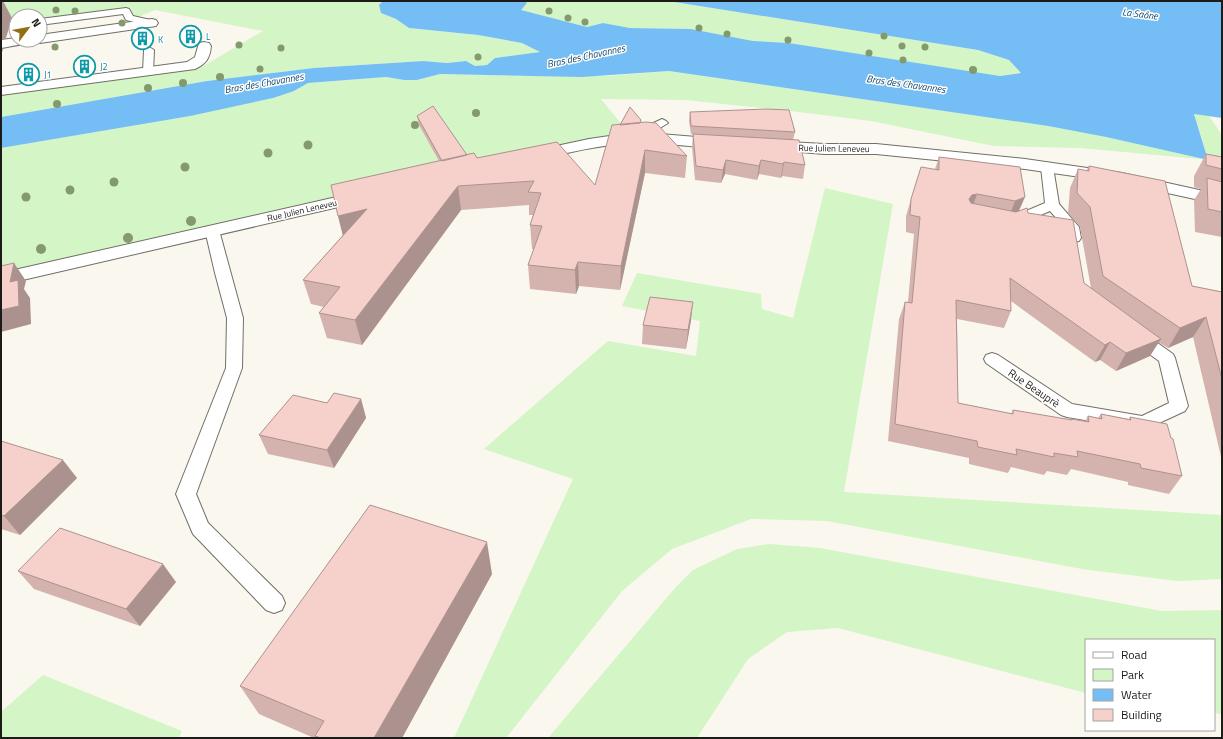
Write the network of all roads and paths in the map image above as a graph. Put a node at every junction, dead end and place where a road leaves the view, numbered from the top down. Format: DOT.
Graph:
graph roads {
  1 [pos="48,21"];
  2 [pos="152,23"];
  3 [pos="48,38"];
  4 [pos="204,46"];
  5 [pos="149,50"];
  6 [pos="148,72"];
  7 [pos="1,91"];
  8 [pos="662,123"];
  9 [pos="644,138"];
  10 [pos="733,144"];
  11 [pos="756,146"];
  12 [pos="521,159"];
  13 [pos="1047,167"];
  14 [pos="375,193"];
  15 [pos="1222,200"];
  16 [pos="1052,205"];
  17 [pos="994,220"];
  18 [pos="212,230"];
  19 [pos="1077,256"];
  20 [pos="1,279"];
  21 [pos="1122,326"];
  22 [pos="992,359"];
  23 [pos="274,603"];
  1 -- 2 [label="lane"];
  2 -- 3 [label="street"];
  4 -- 6 [label="street"];
  5 -- 6 [label="lane"];
  6 -- 7 [label="street"];
  8 -- 9 [label="lane"];
  9 -- 10 [label="street"];
  9 -- 12 [label="street"];
  11 -- 13 [label="street, Rue Julien Leneveu"];
  13 -- 15 [label="street, Rue Julien Leneveu"];
  13 -- 16 [label="lane"];
  14 -- 18 [label="street, Rue Julien Leneveu"];
  16 -- 17 [label="lane"];
  16 -- 19 [label="lane"];
  18 -- 20 [label="street, Rue Julien Leneveu"];
  18 -- 23 [label="lane"];
  21 -- 22 [label="lane, Rue Beauprè"];
}
